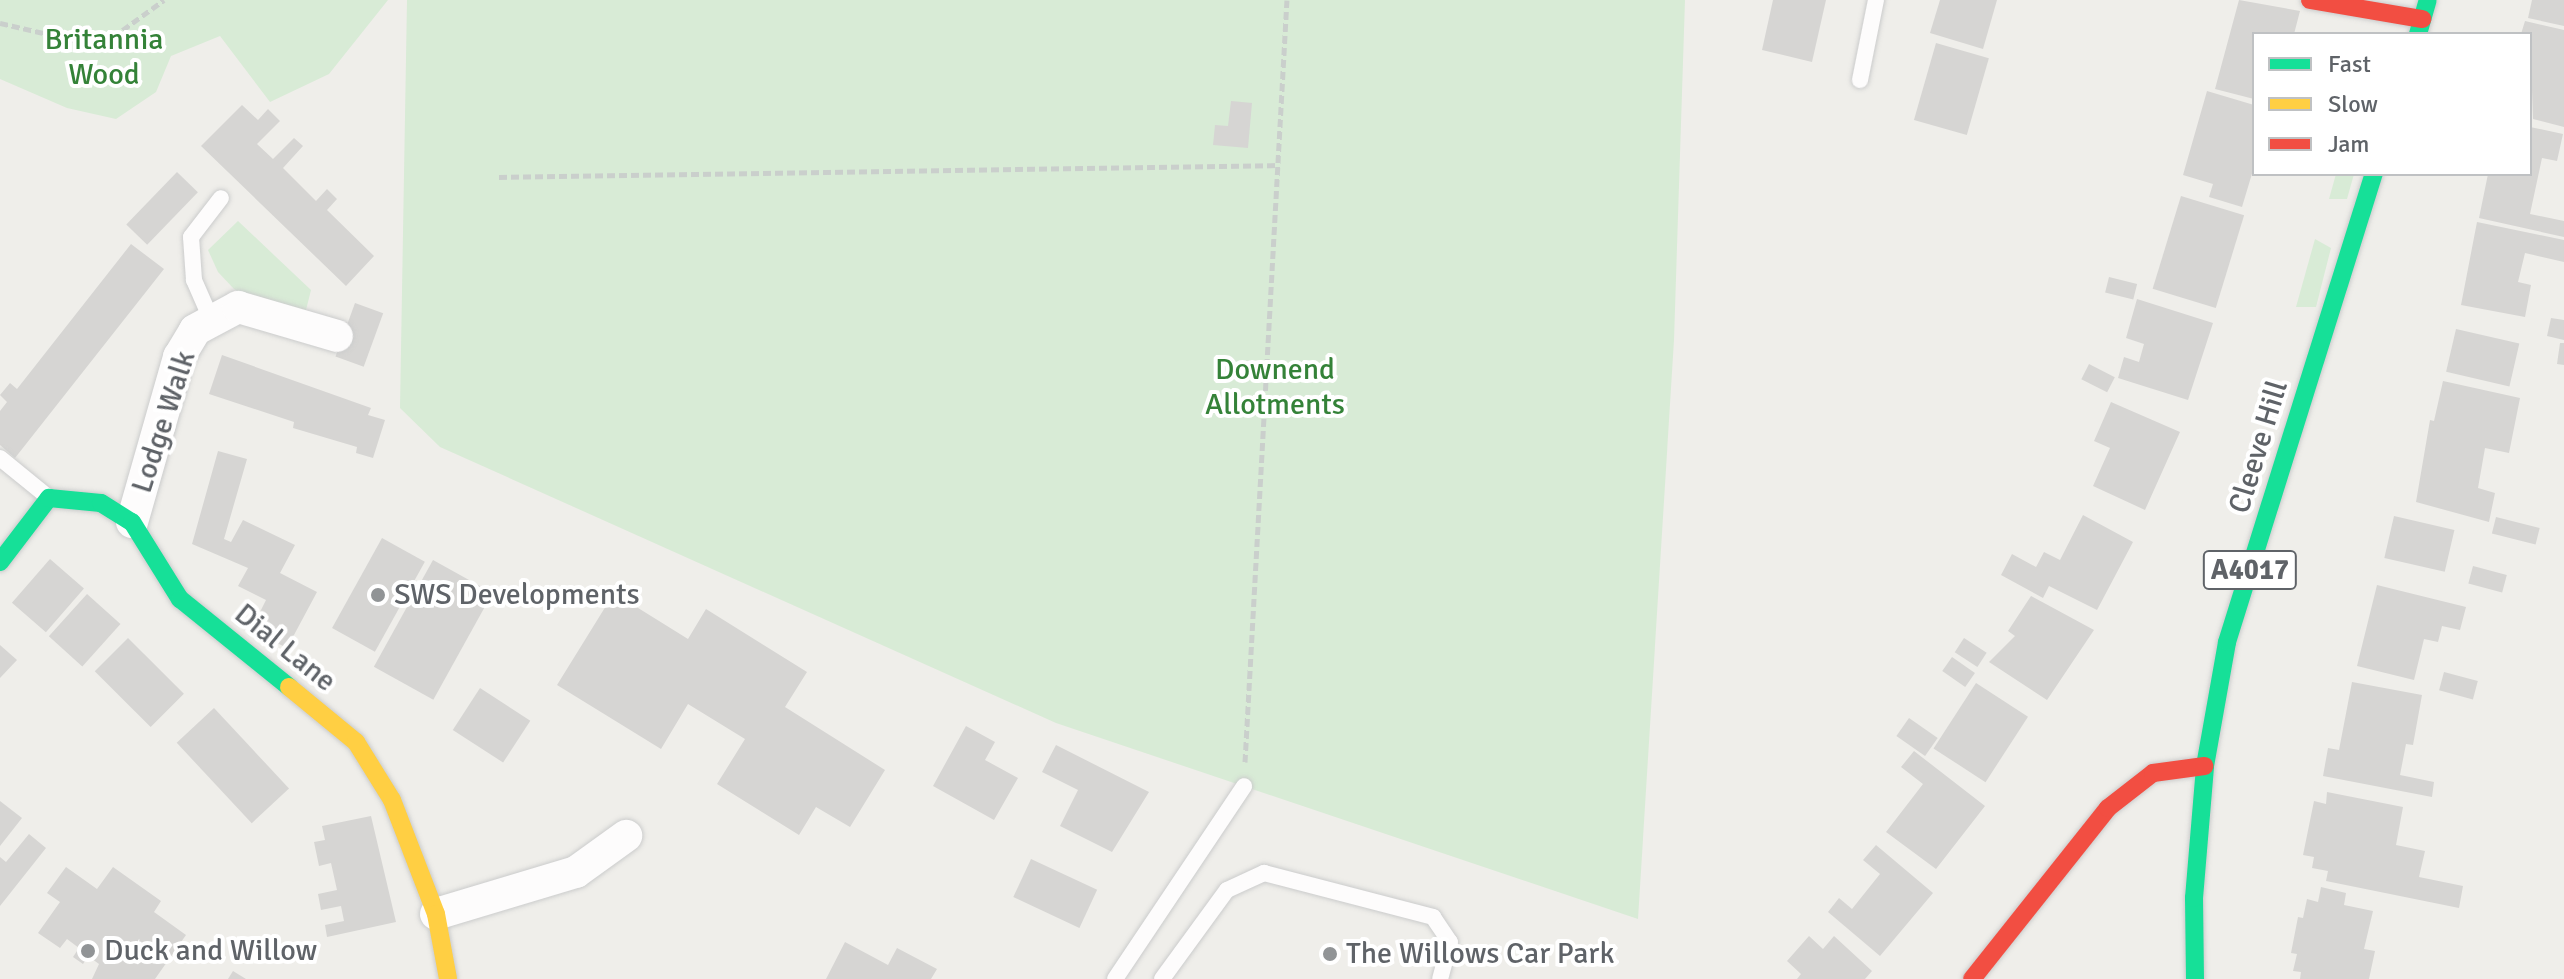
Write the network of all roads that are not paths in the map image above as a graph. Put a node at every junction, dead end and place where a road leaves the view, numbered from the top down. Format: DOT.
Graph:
graph roads {
  1 [pos="1876,0"];
  2 [pos="2310,0"];
  3 [pos="2428,0"];
  4 [pos="2420,26"];
  5 [pos="1860,80"];
  6 [pos="2373,176"];
  7 [pos="221,198"];
  8 [pos="211,319"];
  9 [pos="337,336"];
  10 [pos="0,458"];
  11 [pos="49,498"];
  12 [pos="132,522"];
  13 [pos="0,562"];
  14 [pos="2205,766"];
  15 [pos="1244,786"];
  16 [pos="626,836"];
  17 [pos="436,914"];
  18 [pos="448,979"];
  19 [pos="1115,979"];
  20 [pos="1162,979"];
  21 [pos="1440,979"];
  22 [pos="1972,979"];
  23 [pos="2195,979"];
  1 -- 5 [label="lane"];
  2 -- 4 [label="street"];
  3 -- 4 [label="street"];
  6 -- 14 [label="street, Cleeve Hill / A4017"];
  7 -- 8 [label="lane"];
  8 -- 9 [label="street, Lodge Walk"];
  8 -- 12 [label="street, Lodge Walk"];
  10 -- 11 [label="lane"];
  11 -- 12 [label="street, Dial Lane"];
  11 -- 13 [label="street"];
  12 -- 17 [label="street, Dial Lane"];
  14 -- 22 [label="street"];
  14 -- 23 [label="street, Cleeve Hill / A4017"];
  15 -- 19 [label="lane"];
  16 -- 17 [label="street"];
  17 -- 18 [label="street, Dial Lane"];
  20 -- 21 [label="lane"];
}
